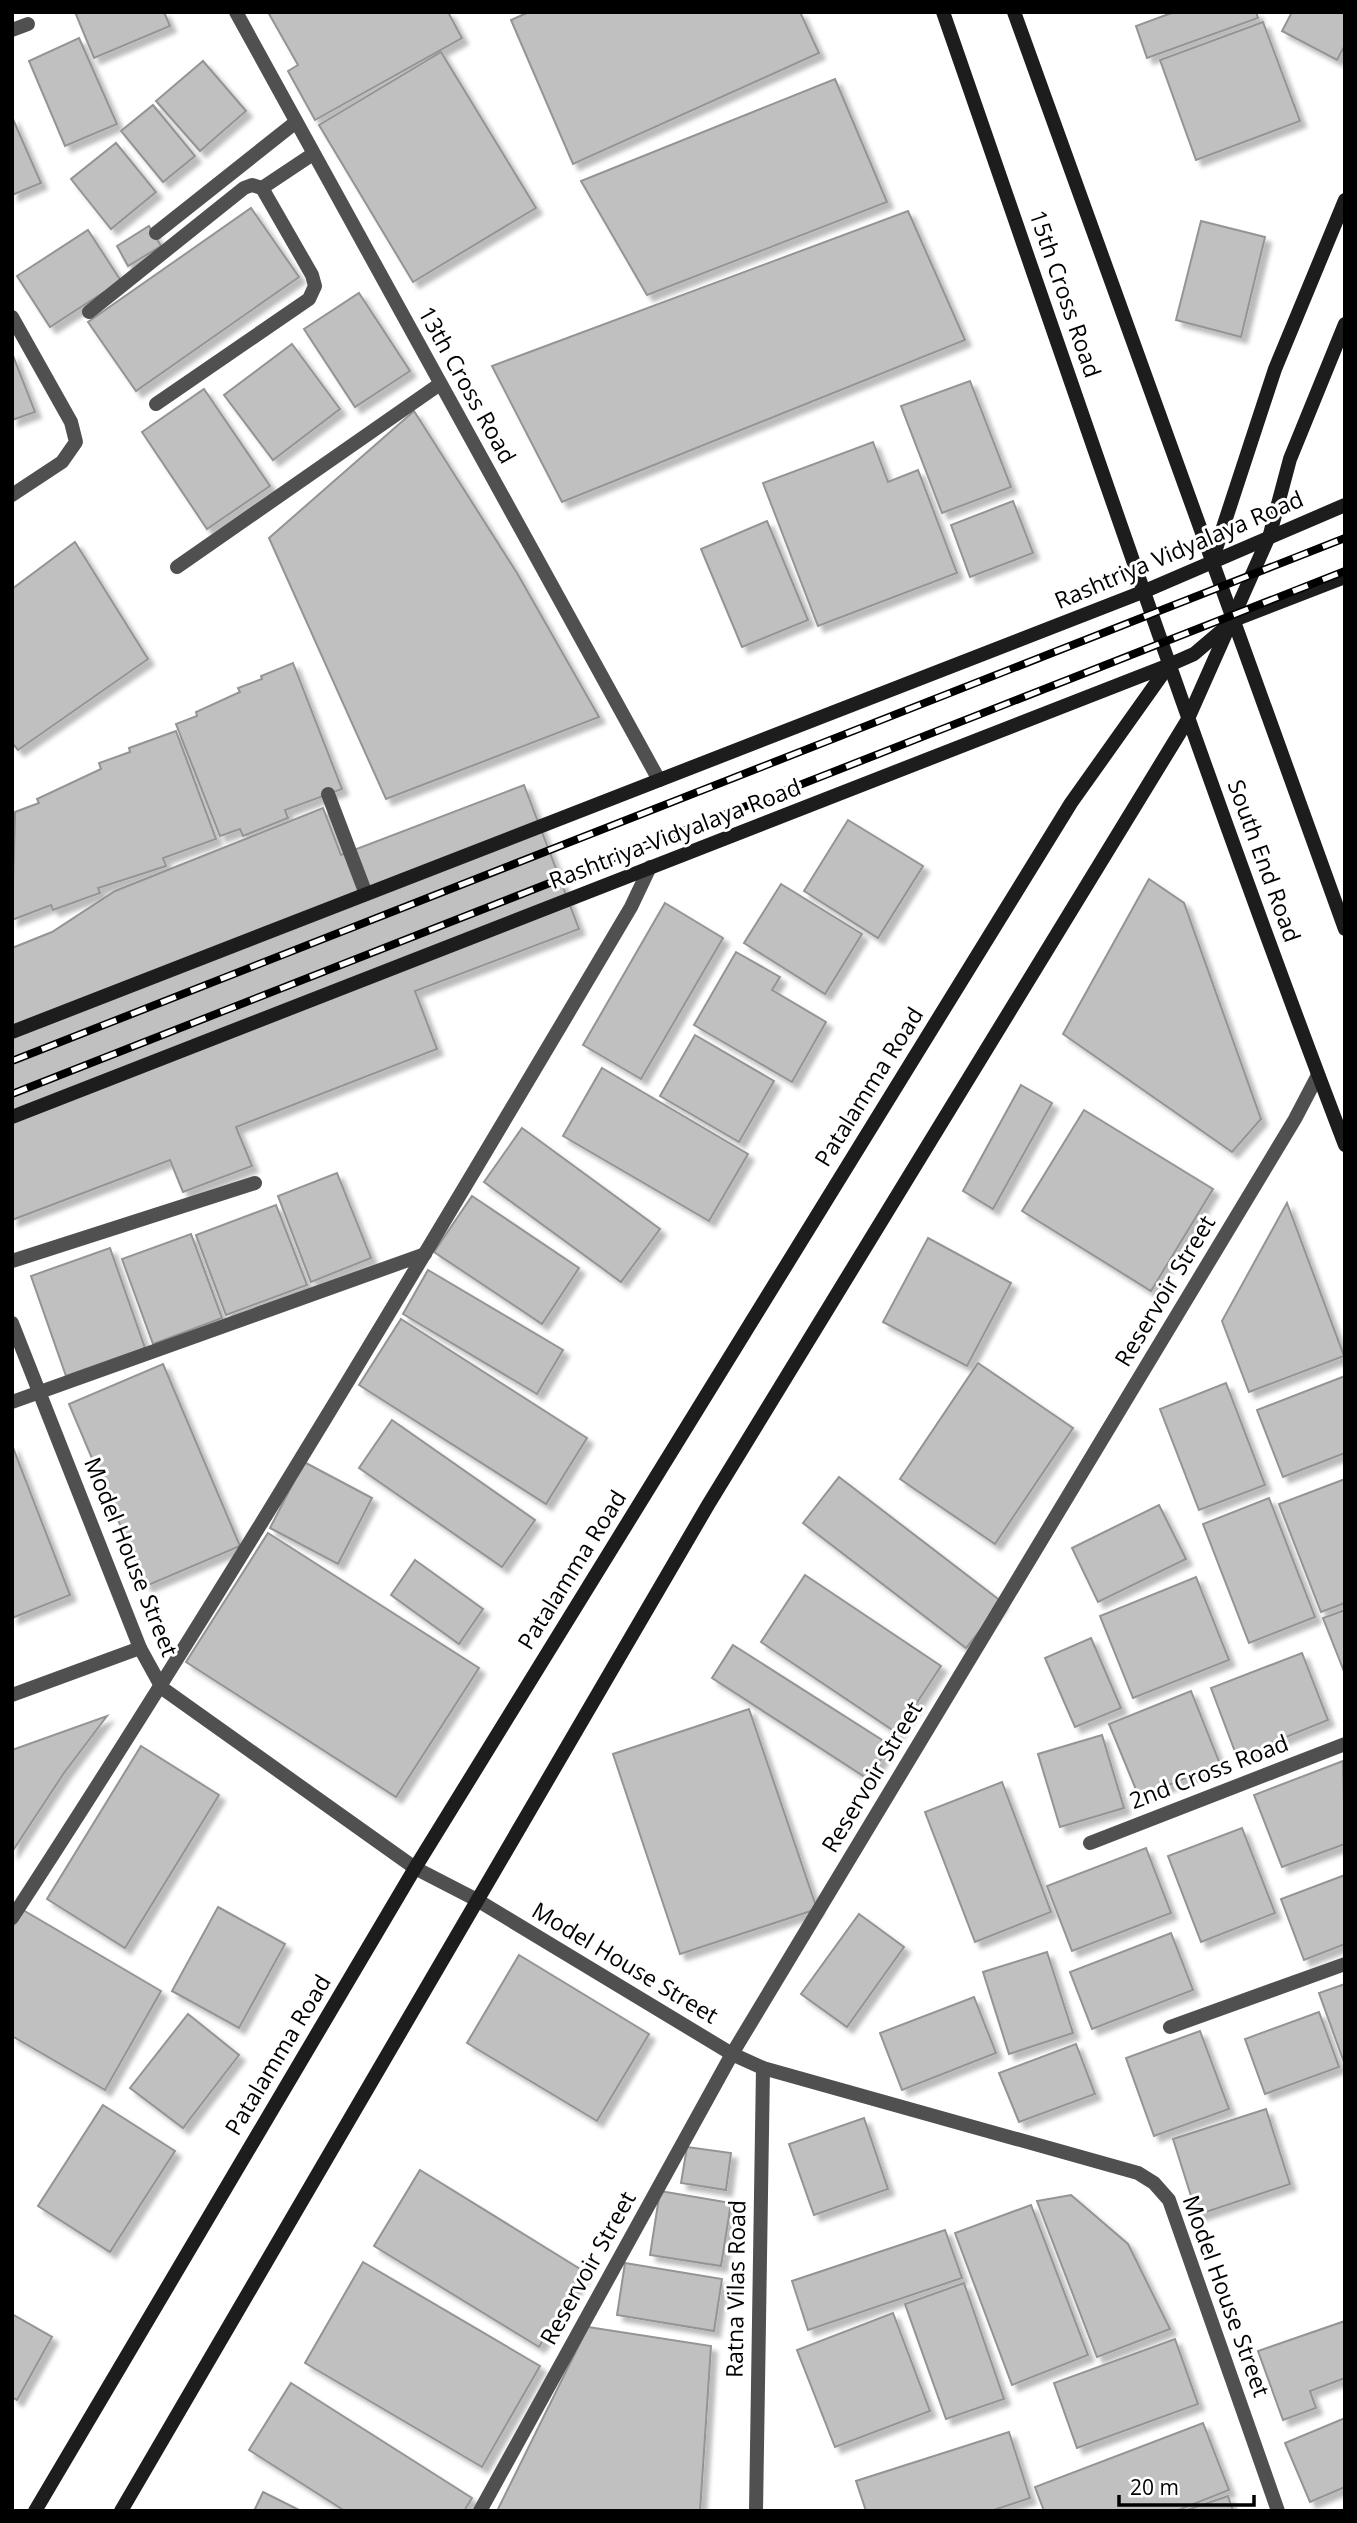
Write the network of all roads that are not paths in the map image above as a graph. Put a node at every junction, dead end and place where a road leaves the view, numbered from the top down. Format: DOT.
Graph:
graph roads {
  1 [pos="236,12"];
  2 [pos="943,12"];
  3 [pos="1014,12"];
  4 [pos="28,24"];
  5 [pos="12,30"];
  6 [pos="296,122"];
  7 [pos="313,154"];
  8 [pos="262,188"];
  9 [pos="1345,201"];
  10 [pos="156,233"];
  11 [pos="89,312"];
  12 [pos="12,317"];
  13 [pos="1345,324"];
  14 [pos="440,384"];
  15 [pos="156,404"];
  16 [pos="12,495"];
  17 [pos="1345,505"];
  18 [pos="1270,534"];
  19 [pos="1212,561"];
  20 [pos="177,567"];
  21 [pos="1345,577"];
  22 [pos="1145,591"];
  23 [pos="1234,620"];
  24 [pos="1169,665"];
  25 [pos="1187,721"];
  26 [pos="659,780"];
  27 [pos="328,794"];
  28 [pos="650,867"];
  29 [pos="366,894"];
  30 [pos="1345,929"];
  31 [pos="12,1032"];
  32 [pos="1318,1075"];
  33 [pos="12,1116"];
  34 [pos="1345,1145"];
  35 [pos="255,1183"];
  36 [pos="425,1254"];
  37 [pos="12,1261"];
  38 [pos="12,1324"];
  39 [pos="40,1390"];
  40 [pos="12,1402"];
  41 [pos="140,1648"];
  42 [pos="162,1688"];
  43 [pos="12,1695"];
  44 [pos="1345,1744"];
  45 [pos="1090,1843"];
  46 [pos="415,1868"];
  47 [pos="477,1900"];
  48 [pos="12,1918"];
  49 [pos="1345,1964"];
  50 [pos="1170,2027"];
  51 [pos="732,2054"];
  52 [pos="763,2068"];
  53 [pos="35,2511"];
  54 [pos="121,2511"];
  55 [pos="480,2511"];
  56 [pos="756,2511"];
  57 [pos="1278,2511"];
  1 -- 6 [label="street, 13th Cross Road"];
  2 -- 22 [label="main road, 15th Cross Road"];
  3 -- 19 [label="main road, 15th Cross Road"];
  4 -- 5 [label="street"];
  6 -- 7 [label="street, 13th Cross Road"];
  6 -- 10 [label="street"];
  7 -- 8 [label="street"];
  7 -- 14 [label="street, 13th Cross Road"];
  8 -- 11 [label="street"];
  8 -- 15 [label="street"];
  9 -- 19 [label="main road"];
  12 -- 16 [label="street"];
  13 -- 18 [label="main road"];
  14 -- 20 [label="street"];
  14 -- 26 [label="street, 13th Cross Road"];
  17 -- 18 [label="main road, Rashtriya Vidyalaya Road"];
  18 -- 19 [label="main road, Rashtriya Vidyalaya Road"];
  18 -- 23 [label="main road"];
  19 -- 22 [label="main road, Rashtriya Vidyalaya Road"];
  19 -- 23 [label="main road"];
  21 -- 23 [label="main road, Rashtriya Vidyalaya Road"];
  22 -- 24 [label="main road, South End Road"];
  22 -- 26 [label="main road, Rashtriya Vidyalaya Road"];
  23 -- 24 [label="main road, Rashtriya Vidyalaya Road"];
  23 -- 25 [label="main road"];
  23 -- 30 [label="main road"];
  24 -- 25 [label="main road, South End Road"];
  24 -- 28 [label="main road, Rashtriya Vidyalaya Road"];
  24 -- 46 [label="main road, Patalamma Road"];
  25 -- 32 [label="main road, South End Road"];
  25 -- 47 [label="main road"];
  26 -- 29 [label="main road, Rashtriya Vidyalaya Road"];
  27 -- 29 [label="street"];
  28 -- 33 [label="main road, Rashtriya Vidyalaya Road"];
  28 -- 36 [label="street"];
  29 -- 31 [label="main road, Rashtriya Vidyalaya Road"];
  32 -- 34 [label="main road, South End Road"];
  32 -- 51 [label="street, Reservoir Street"];
  35 -- 37 [label="street"];
  36 -- 39 [label="street"];
  36 -- 42 [label="street"];
  38 -- 39 [label="street, Model House Street"];
  39 -- 40 [label="street"];
  39 -- 41 [label="street, Model House Street"];
  41 -- 42 [label="street, Model House Street"];
  41 -- 43 [label="street"];
  42 -- 46 [label="street, Model House Street"];
  42 -- 48 [label="street"];
  44 -- 45 [label="street, 2nd Cross Road"];
  46 -- 47 [label="street, Model House Street"];
  46 -- 53 [label="main road, Patalamma Road"];
  47 -- 51 [label="street, Model House Street"];
  47 -- 54 [label="main road"];
  49 -- 50 [label="street"];
  51 -- 52 [label="street, Model House Street"];
  51 -- 55 [label="street, Reservoir Street"];
  52 -- 56 [label="street, Ratna Vilas Road"];
  52 -- 57 [label="street, Model House Street"];
}
